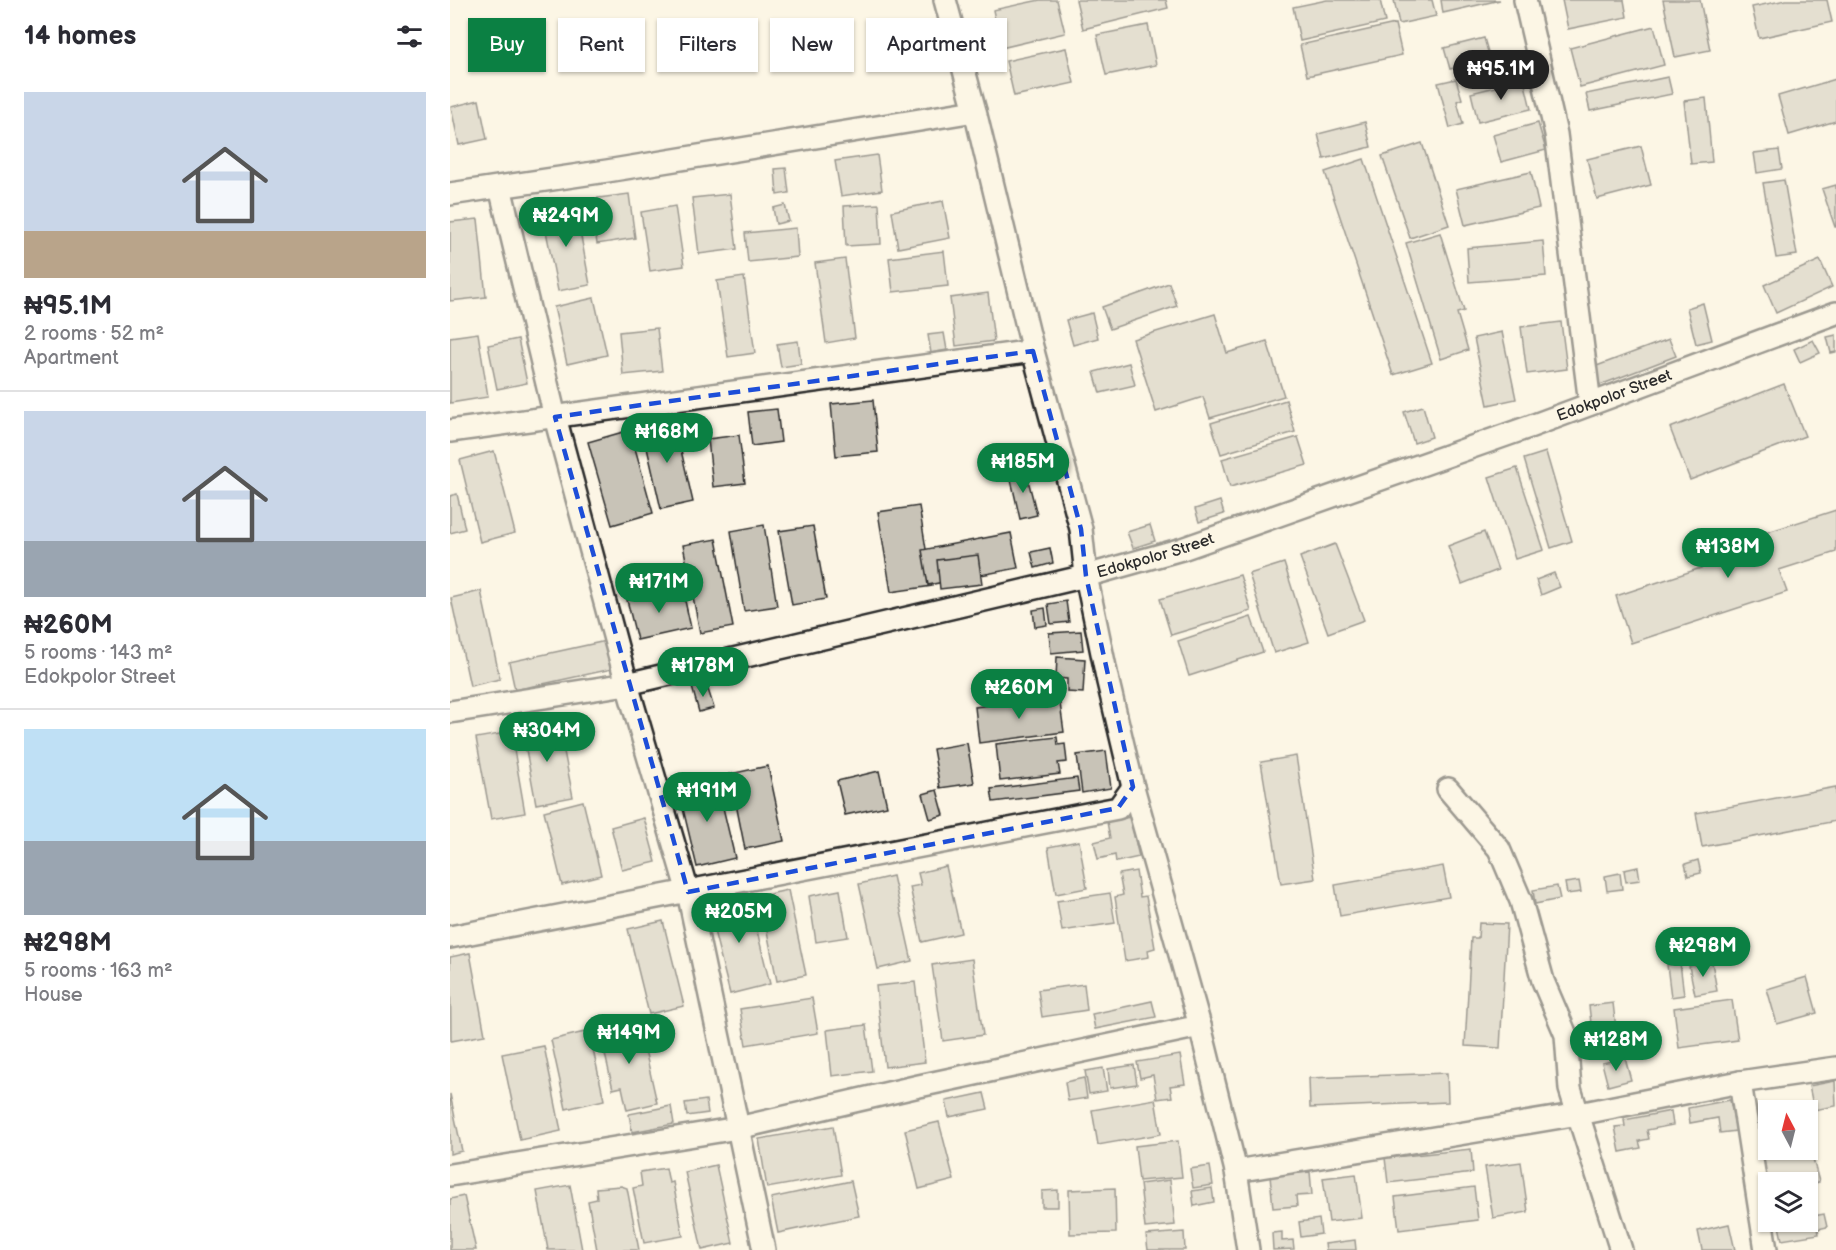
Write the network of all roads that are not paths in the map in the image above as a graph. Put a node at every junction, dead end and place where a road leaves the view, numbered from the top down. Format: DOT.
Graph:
graph roads {
  1 [pos="945,0"];
  2 [pos="1526,0"];
  3 [pos="975,111"];
  4 [pos="500,187"];
  5 [pos="450,195"];
  6 [pos="1836,313"];
  7 [pos="1033,351"];
  8 [pos="1590,404"];
  9 [pos="555,417"];
  10 [pos="450,431"];
  11 [pos="1086,576"];
  12 [pos="627,684"];
  13 [pos="450,712"];
  14 [pos="1133,787"];
  15 [pos="1448,789"];
  16 [pos="688,892"];
  17 [pos="450,937"];
  18 [pos="1200,1026"];
  19 [pos="1836,1068"];
  20 [pos="1740,1082"];
  21 [pos="1579,1114"];
  22 [pos="738,1128"];
  23 [pos="1236,1171"];
  24 [pos="450,1175"];
  25 [pos="764,1250"];
  26 [pos="1248,1250"];
  27 [pos="1621,1250"];
  28 [pos="1766,1250"];
  1 -- 3 [label="street"];
  2 -- 8 [label="street"];
  3 -- 4 [label="street"];
  3 -- 7 [label="street"];
  4 -- 5 [label="street"];
  4 -- 9 [label="street"];
  6 -- 8 [label="street, Edokpolor Street"];
  7 -- 9 [label="street"];
  7 -- 11 [label="street"];
  8 -- 11 [label="street, Edokpolor Street"];
  9 -- 10 [label="street"];
  9 -- 12 [label="street"];
  11 -- 12 [label="street, Edokpolor Street"];
  11 -- 14 [label="street"];
  12 -- 13 [label="street, Edokpolor Street"];
  12 -- 16 [label="street"];
  14 -- 16 [label="street"];
  14 -- 18 [label="street"];
  15 -- 21 [label="street"];
  16 -- 17 [label="street"];
  16 -- 22 [label="street"];
  18 -- 22 [label="street"];
  18 -- 23 [label="street"];
  19 -- 20 [label="street"];
  20 -- 21 [label="street"];
  20 -- 28 [label="street"];
  21 -- 23 [label="street"];
  21 -- 27 [label="street"];
  22 -- 24 [label="street"];
  22 -- 25 [label="street"];
  23 -- 26 [label="street"];
}
